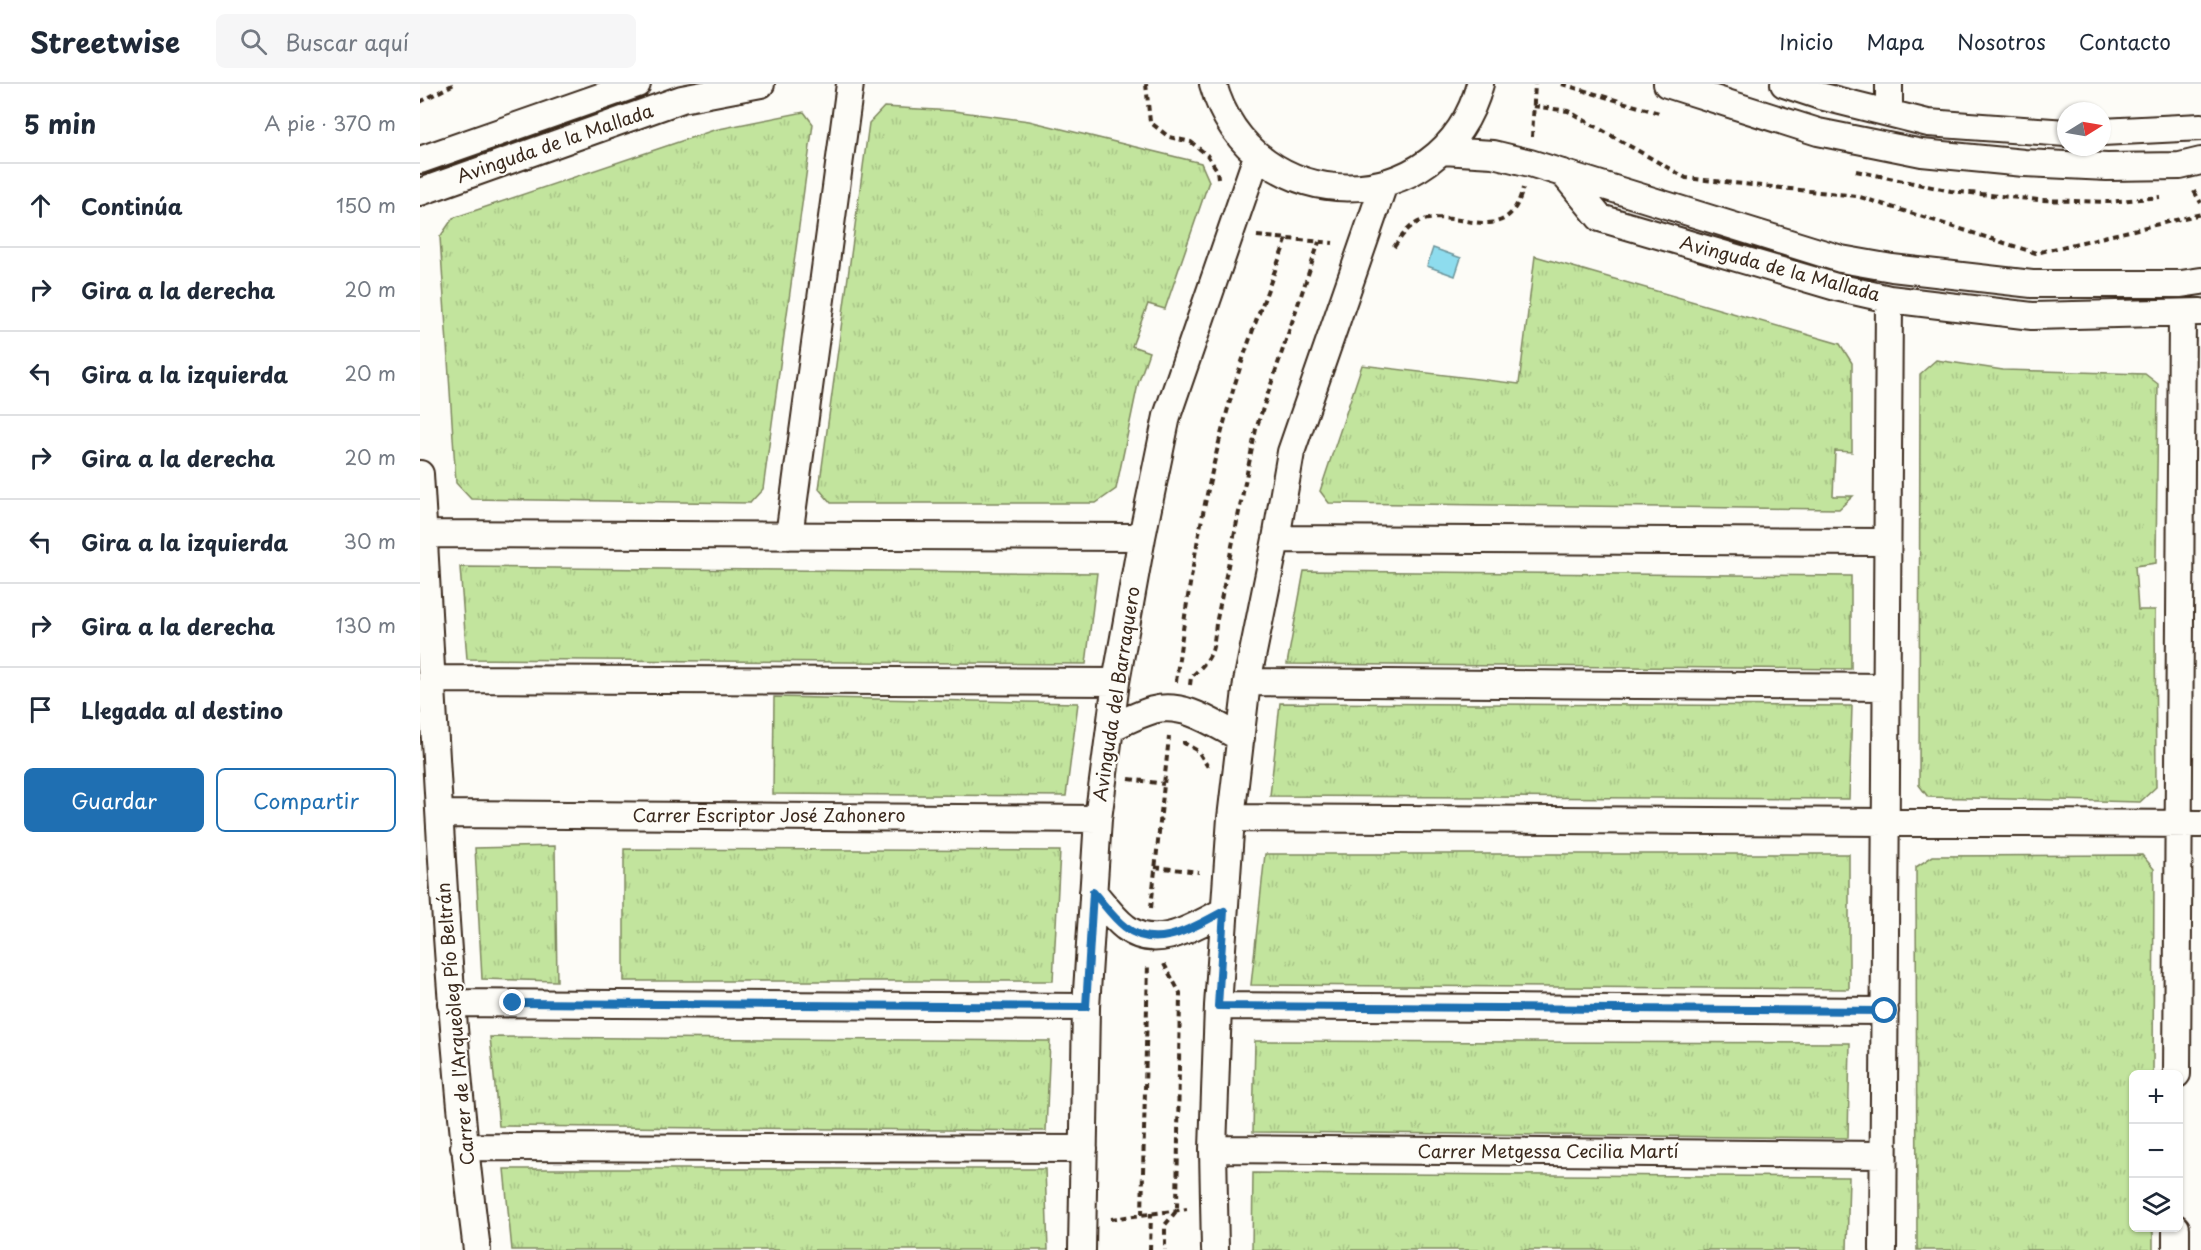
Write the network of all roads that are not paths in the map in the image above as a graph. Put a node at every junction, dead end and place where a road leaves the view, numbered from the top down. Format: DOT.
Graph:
graph roads {
  1 [pos="637,84"];
  2 [pos="761,84"];
  3 [pos="850,84"];
  4 [pos="1213,84"];
  5 [pos="1480,84"];
  6 [pos="1667,84"];
  7 [pos="1784,84"];
  8 [pos="1889,84"];
  9 [pos="1889,113"];
  10 [pos="2201,127"];
  11 [pos="2057,132"];
  12 [pos="2111,132"];
  13 [pos="1442,151"];
  14 [pos="1257,156"];
  15 [pos="2106,156"];
  16 [pos="420,160"];
  17 [pos="2201,161"];
  18 [pos="2107,167"];
  19 [pos="1563,173"];
  20 [pos="1384,184"];
  21 [pos="420,192"];
  22 [pos="2201,281"];
  23 [pos="1889,299"];
  24 [pos="2192,313"];
  25 [pos="420,474"];
  26 [pos="424,534"];
  27 [pos="789,536"];
  28 [pos="1142,537"];
  29 [pos="1276,538"];
  30 [pos="1887,542"];
  31 [pos="432,679"];
  32 [pos="1116,682"];
  33 [pos="1247,682"];
  34 [pos="1886,687"];
  35 [pos="1110,728"];
  36 [pos="1240,738"];
  37 [pos="440,814"];
  38 [pos="1098,819"];
  39 [pos="1231,819"];
  40 [pos="1885,822"];
  41 [pos="2190,824"];
  42 [pos="1093,892"];
  43 [pos="1224,911"];
  44 [pos="451,1003"];
  45 [pos="1218,1006"];
  46 [pos="1086,1007"];
  47 [pos="1885,1011"];
  48 [pos="2177,1070"];
  49 [pos="464,1147"];
  50 [pos="1084,1149"];
  51 [pos="1213,1149"];
  52 [pos="1883,1155"];
  53 [pos="2176,1232"];
  54 [pos="477,1250"];
  55 [pos="1082,1250"];
  56 [pos="1215,1250"];
  57 [pos="1883,1250"];
  58 [pos="2176,1250"];
  1 -- 16 [label="street, Avinguda de la Mallada"];
  2 -- 21 [label="street, Avinguda de la Mallada"];
  3 -- 27 [label="street"];
  4 -- 14 [label="street"];
  5 -- 13 [label="street"];
  6 -- 18 [label="street"];
  7 -- 9 [label="street"];
  8 -- 9 [label="street"];
  9 -- 11 [label="street"];
  10 -- 12 [label="street"];
  13 -- 19 [label="street, Avinguda de la Mallada"];
  13 -- 20 [label="street"];
  14 -- 20 [label="street"];
  14 -- 28 [label="street, Avinguda del Barraquero"];
  15 -- 18 [label="street"];
  17 -- 18 [label="street"];
  19 -- 22 [label="street, Avinguda de la Mallada"];
  19 -- 23 [label="street, Avinguda de la Mallada"];
  20 -- 29 [label="street"];
  23 -- 24 [label="street, Avinguda de la Mallada"];
  23 -- 30 [label="street"];
  24 -- 41 [label="street"];
  25 -- 26 [label="street, Carrer de l'Arqueòleg Pío Beltrán"];
  26 -- 27 [label="street"];
  26 -- 31 [label="street, Carrer de l'Arqueòleg Pío Beltrán"];
  27 -- 28 [label="street"];
  28 -- 32 [label="street, Avinguda del Barraquero"];
  29 -- 30 [label="street"];
  29 -- 33 [label="street"];
  30 -- 34 [label="street"];
  31 -- 32 [label="street"];
  31 -- 37 [label="street, Carrer de l'Arqueòleg Pío Beltrán"];
  32 -- 35 [label="street, Avinguda del Barraquero"];
  33 -- 34 [label="street"];
  33 -- 36 [label="street"];
  34 -- 40 [label="street"];
  35 -- 36 [label="street"];
  35 -- 38 [label="street, Avinguda del Barraquero"];
  36 -- 39 [label="street"];
  37 -- 38 [label="street, Carrer Escriptor José Zahonero"];
  37 -- 44 [label="street, Carrer de l'Arqueòleg Pío Beltrán"];
  38 -- 42 [label="street, Avinguda del Barraquero"];
  39 -- 40 [label="street"];
  39 -- 43 [label="street"];
  40 -- 41 [label="street"];
  40 -- 47 [label="street"];
  41 -- 48 [label="street"];
  42 -- 43 [label="street"];
  42 -- 46 [label="street, Avinguda del Barraquero"];
  43 -- 45 [label="street"];
  44 -- 46 [label="street"];
  44 -- 49 [label="street, Carrer de l'Arqueòleg Pío Beltrán"];
  45 -- 47 [label="street"];
  45 -- 51 [label="street"];
  46 -- 50 [label="street, Avinguda del Barraquero"];
  47 -- 52 [label="street"];
  49 -- 50 [label="street"];
  49 -- 54 [label="street, Carrer de l'Arqueòleg Pío Beltrán"];
  50 -- 55 [label="street, Avinguda del Barraquero"];
  51 -- 52 [label="street, Carrer Metgessa Cecilia Martí"];
  51 -- 56 [label="street"];
  52 -- 57 [label="street"];
  53 -- 58 [label="street"];
}
